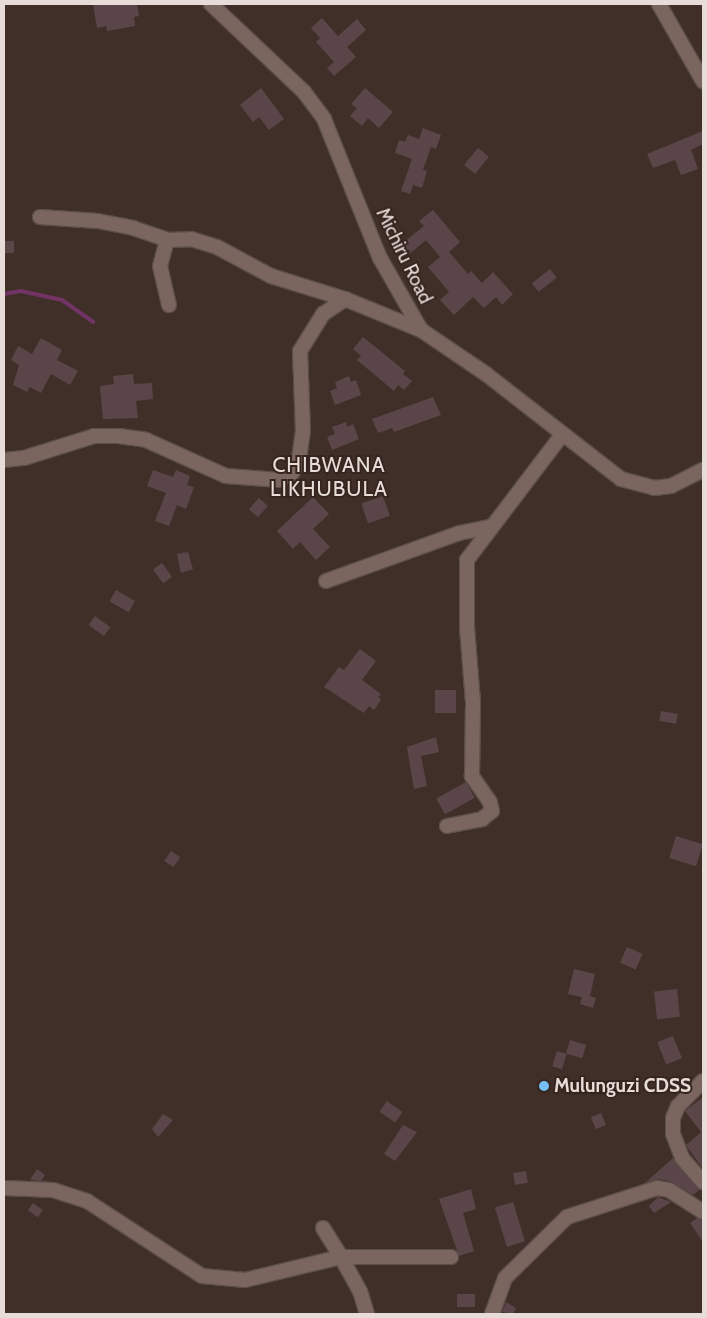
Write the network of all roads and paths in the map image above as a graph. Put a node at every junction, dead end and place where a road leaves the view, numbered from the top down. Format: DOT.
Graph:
graph roads {
  1 [pos="211,4"];
  2 [pos="659,4"];
  3 [pos="703,81"];
  4 [pos="40,216"];
  5 [pos="167,240"];
  6 [pos="345,299"];
  7 [pos="169,305"];
  8 [pos="421,330"];
  9 [pos="562,435"];
  10 [pos="4,460"];
  11 [pos="703,470"];
  12 [pos="490,527"];
  13 [pos="326,581"];
  14 [pos="447,826"];
  15 [pos="703,1081"];
  16 [pos="703,1182"];
  17 [pos="4,1188"];
  18 [pos="703,1212"];
  19 [pos="324,1228"];
  20 [pos="451,1256"];
  21 [pos="340,1257"];
  22 [pos="367,1314"];
  23 [pos="492,1314"];
  1 -- 8 [label="street, Michiru Road"];
  2 -- 3 [label="street"];
  4 -- 5 [label="street"];
  5 -- 6 [label="street"];
  5 -- 7 [label="street"];
  6 -- 8 [label="street"];
  6 -- 10 [label="street"];
  8 -- 9 [label="street, Michiru Road"];
  9 -- 11 [label="street, Michiru Road"];
  9 -- 12 [label="street"];
  12 -- 13 [label="street"];
  12 -- 14 [label="street"];
  15 -- 16 [label="street"];
  17 -- 21 [label="street"];
  18 -- 23 [label="street"];
  19 -- 21 [label="street"];
  20 -- 21 [label="street"];
  21 -- 22 [label="street"];
}
